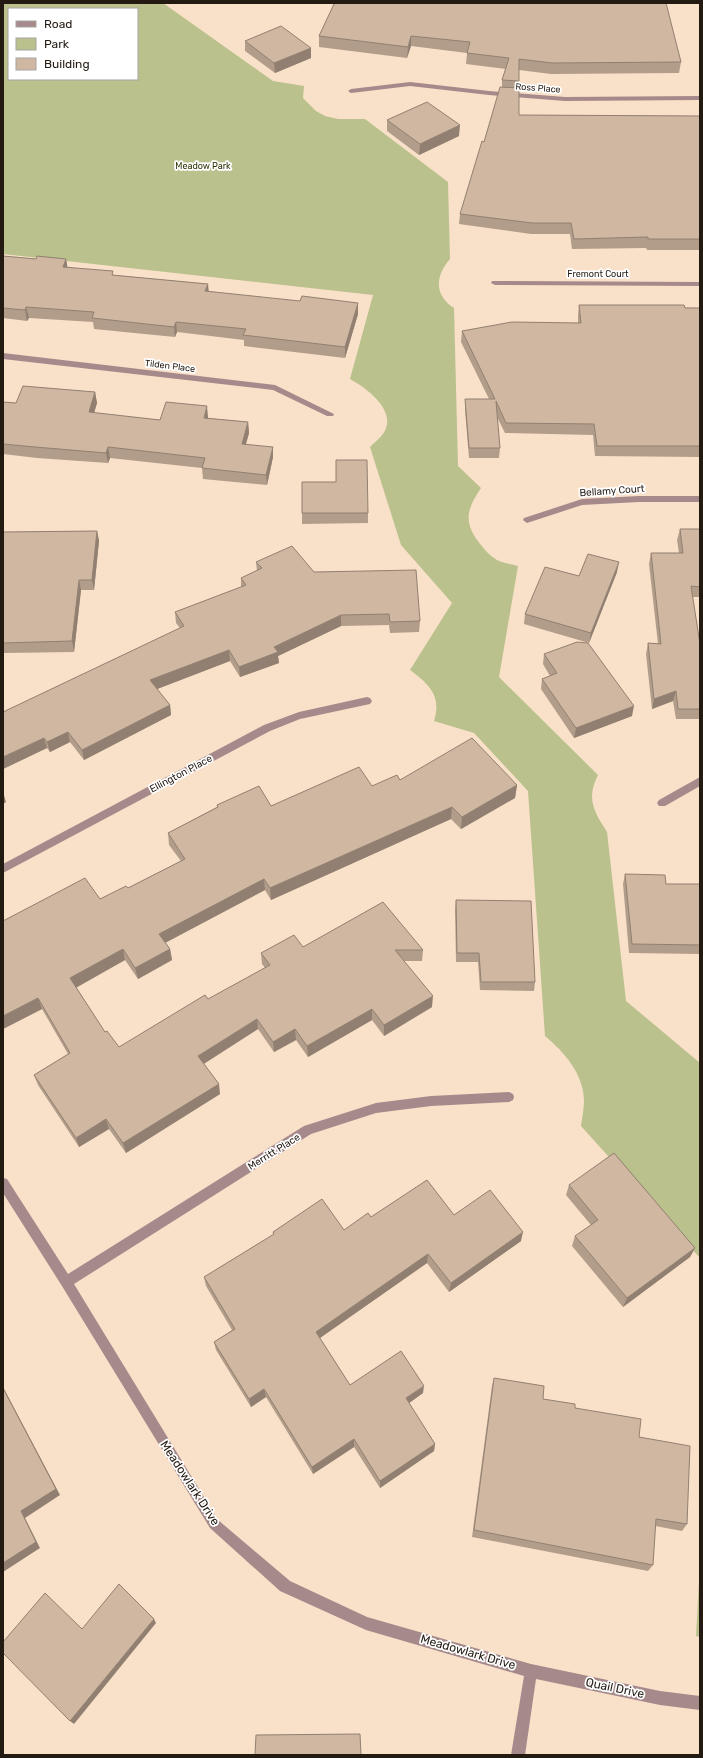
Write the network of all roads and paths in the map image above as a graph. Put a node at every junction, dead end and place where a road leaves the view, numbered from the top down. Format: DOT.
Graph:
graph roads {
  1 [pos="351,91"];
  2 [pos="700,98"];
  3 [pos="495,283"];
  4 [pos="700,284"];
  5 [pos="3,356"];
  6 [pos="330,414"];
  7 [pos="700,499"];
  8 [pos="527,520"];
  9 [pos="367,701"];
  10 [pos="700,781"];
  11 [pos="662,803"];
  12 [pos="3,869"];
  13 [pos="509,1097"];
  14 [pos="3,1183"];
  15 [pos="66,1282"];
  16 [pos="530,1671"];
  17 [pos="700,1703"];
  18 [pos="518,1755"];
  1 -- 2 [label="street, Ross Place"];
  3 -- 4 [label="street, Fremont Court"];
  5 -- 6 [label="street, Tilden Place"];
  7 -- 8 [label="street, Bellamy Court"];
  9 -- 12 [label="street, Ellington Place"];
  10 -- 11 [label="street"];
  13 -- 15 [label="street, Merritt Place"];
  14 -- 15 [label="street, Meadowlark Drive"];
  15 -- 16 [label="street, Meadowlark Drive"];
  16 -- 17 [label="street, Quail Drive"];
  16 -- 18 [label="street"];
}
